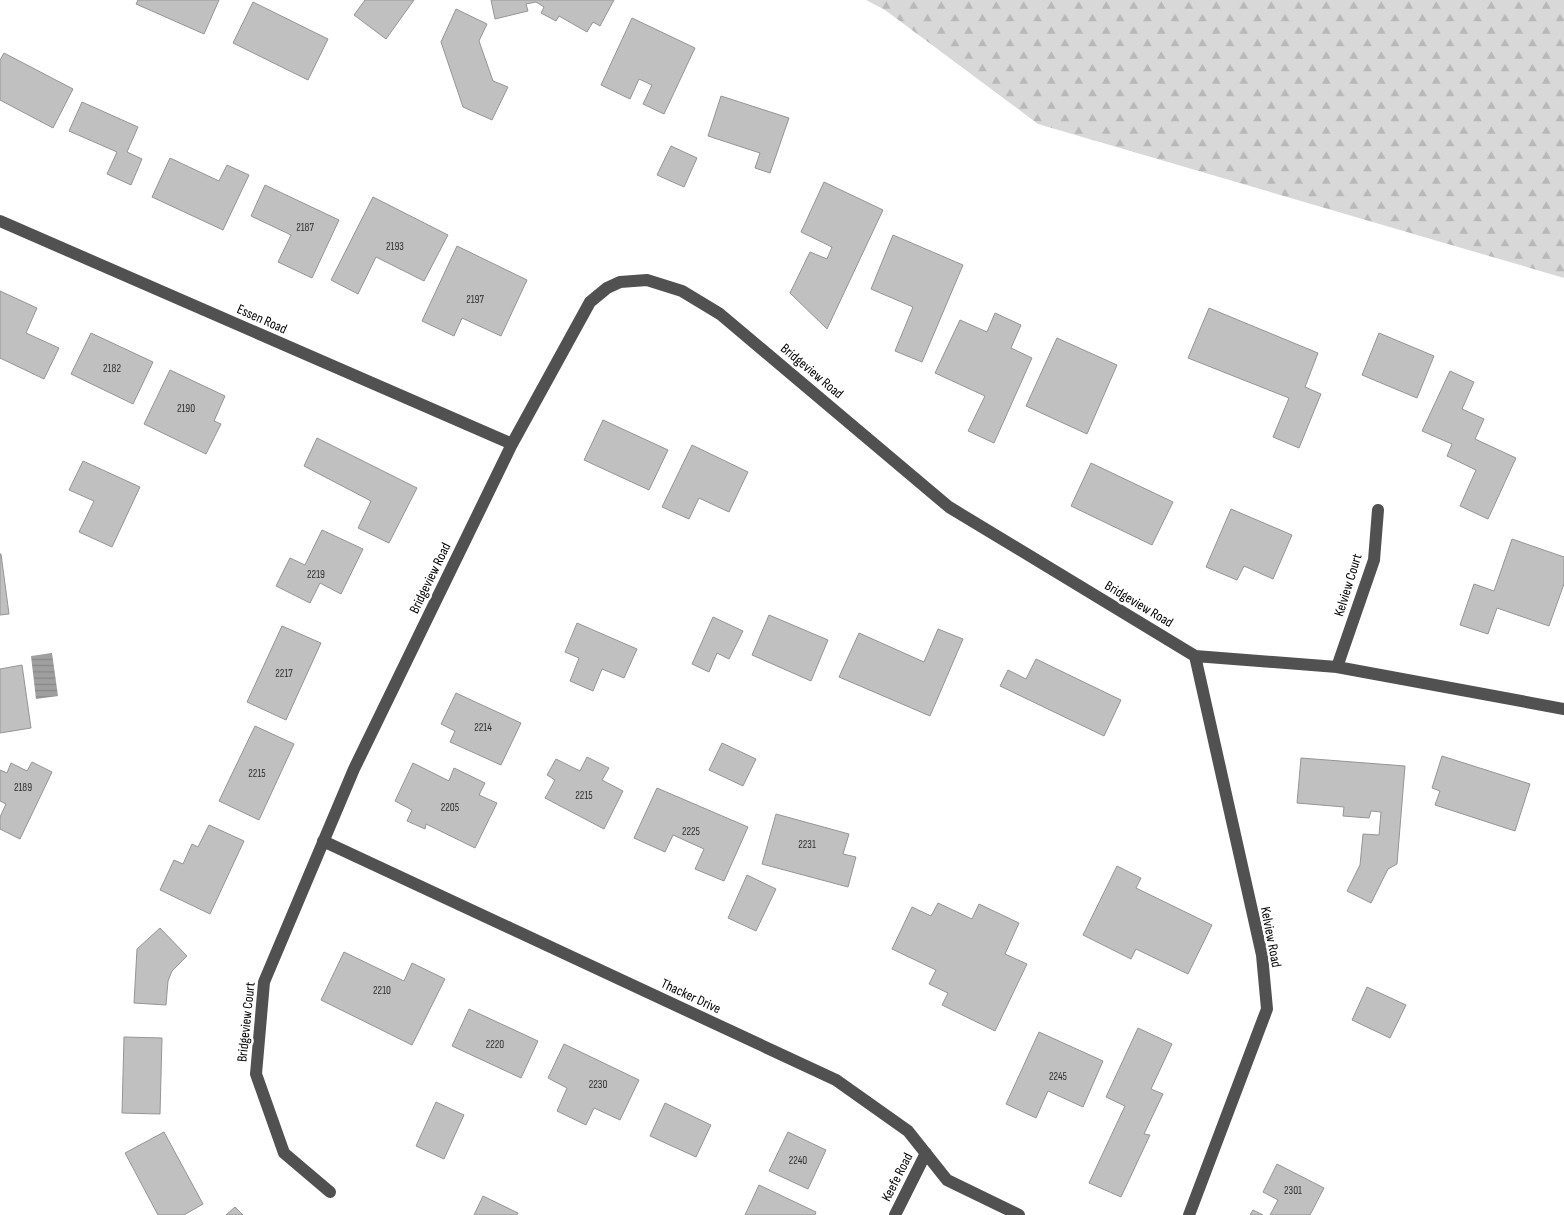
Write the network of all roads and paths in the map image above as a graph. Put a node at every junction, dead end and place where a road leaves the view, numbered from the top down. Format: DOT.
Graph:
graph roads {
  1 [pos="0,221"];
  2 [pos="512,444"];
  3 [pos="1378,510"];
  4 [pos="1195,656"];
  5 [pos="1337,667"];
  6 [pos="1564,709"];
  7 [pos="323,841"];
  8 [pos="926,1153"];
  9 [pos="330,1192"];
  10 [pos="895,1215"];
  11 [pos="1019,1215"];
  12 [pos="1189,1215"];
  1 -- 2 [label="street, Essen Road"];
  2 -- 4 [label="street, Bridgeview Road"];
  2 -- 7 [label="street, Bridgeview Road"];
  3 -- 5 [label="street, Kelview Court"];
  4 -- 5 [label="street, Bridgeview Road"];
  4 -- 12 [label="street, Kelview Road"];
  5 -- 6 [label="street, Bridgeview Road"];
  7 -- 8 [label="street, Thacker Drive"];
  7 -- 9 [label="street, Bridgeview Court"];
  8 -- 10 [label="street, Keefe Road"];
  8 -- 11 [label="street, Thacker Drive"];
}
